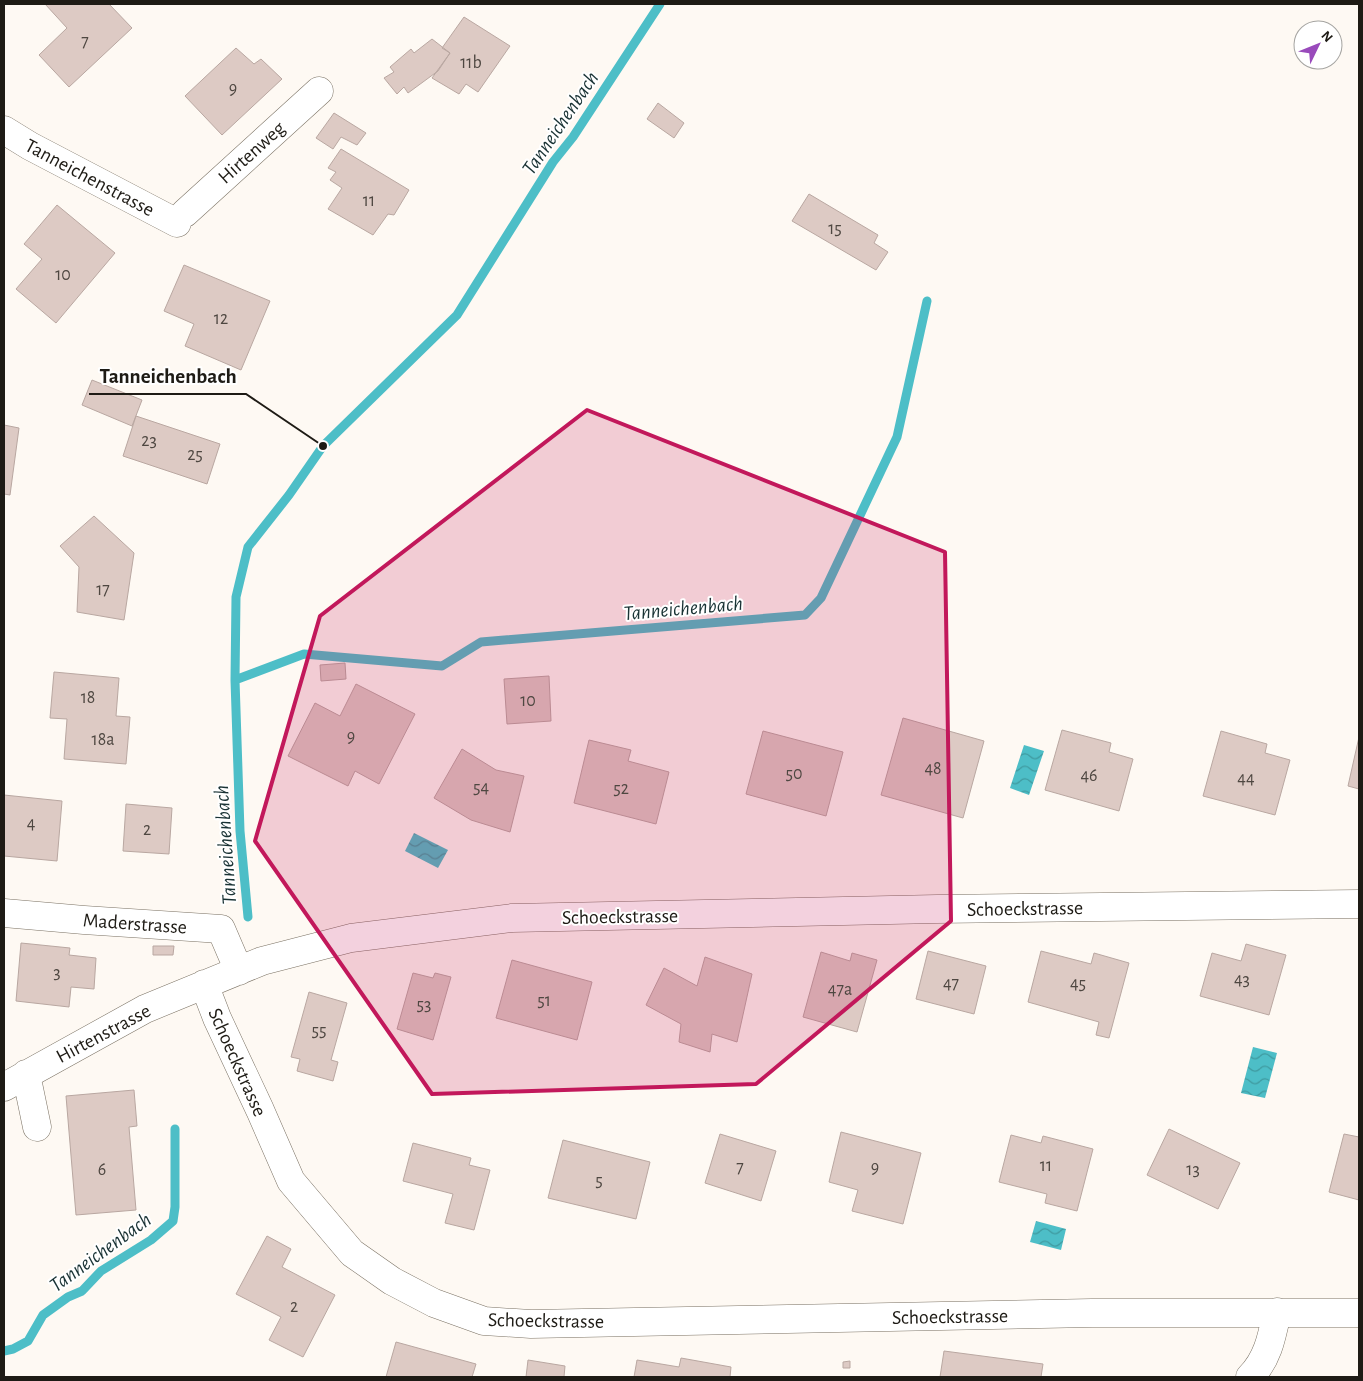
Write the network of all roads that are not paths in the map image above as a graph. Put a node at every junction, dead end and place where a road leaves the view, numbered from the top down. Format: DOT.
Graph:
graph roads {
  1 [pos="319,91"];
  2 [pos="4,130"];
  3 [pos="181,218"];
  4 [pos="1359,904"];
  5 [pos="4,912"];
  6 [pos="239,971"];
  7 [pos="204,984"];
  8 [pos="15,1081"];
  9 [pos="37,1126"];
  10 [pos="1277,1312"];
  11 [pos="1359,1313"];
  12 [pos="1250,1377"];
  1 -- 3 [label="street, Hirtenweg"];
  2 -- 3 [label="street, Tanneichenstrasse"];
  4 -- 6 [label="street, Schoeckstrasse"];
  5 -- 6 [label="street, Maderstrasse"];
  6 -- 7 [label="street, Schoeckstrasse"];
  7 -- 8 [label="street, Hirtenstrasse"];
  7 -- 10 [label="street, Schoeckstrasse"];
  8 -- 9 [label="street"];
  10 -- 11 [label="street, Schoeckstrasse"];
  10 -- 12 [label="street"];
}
